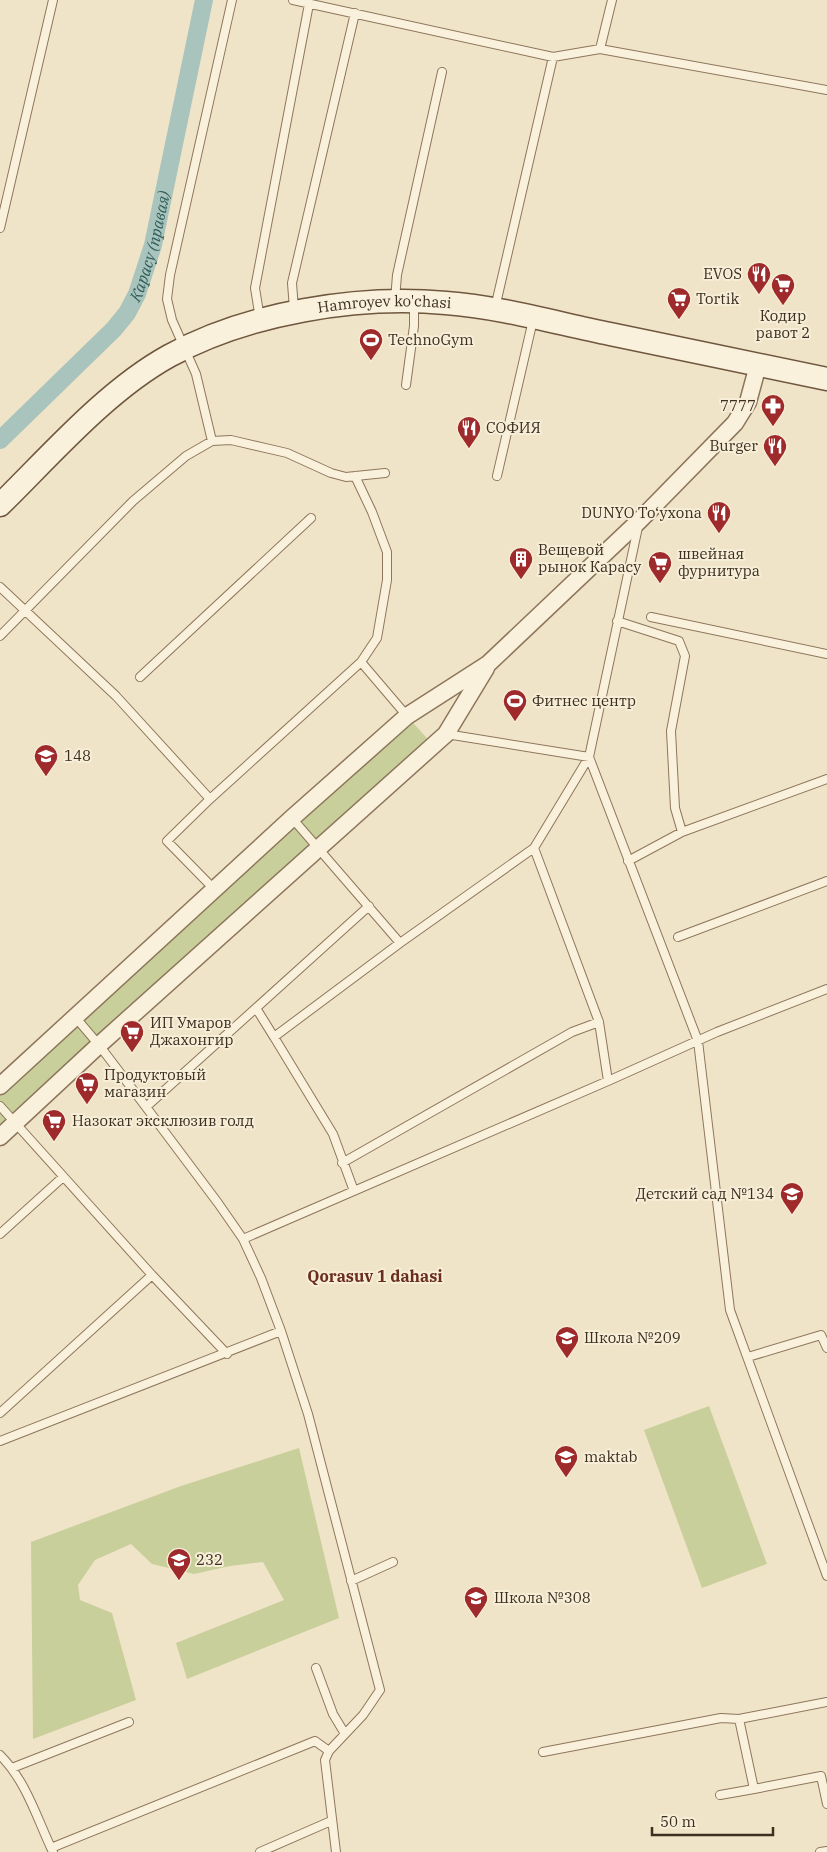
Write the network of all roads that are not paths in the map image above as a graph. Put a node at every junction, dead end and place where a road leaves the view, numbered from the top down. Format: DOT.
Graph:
graph roads {
  1 [pos="53,0"];
  2 [pos="232,0"];
  3 [pos="293,0"];
  4 [pos="612,0"];
  5 [pos="309,4"];
  6 [pos="355,13"];
  7 [pos="600,49"];
  8 [pos="553,57"];
  9 [pos="442,72"];
  10 [pos="827,90"];
  11 [pos="0,228"];
  12 [pos="405,301"];
  13 [pos="495,310"];
  14 [pos="294,312"];
  15 [pos="534,318"];
  16 [pos="260,321"];
  17 [pos="185,348"];
  18 [pos="758,365"];
  19 [pos="827,379"];
  20 [pos="406,386"];
  21 [pos="212,441"];
  22 [pos="385,473"];
  23 [pos="355,476"];
  24 [pos="497,476"];
  25 [pos="0,505"];
  26 [pos="311,518"];
  27 [pos="640,520"];
  28 [pos="0,587"];
  29 [pos="26,610"];
  30 [pos="650,617"];
  31 [pos="617,621"];
  32 [pos="0,636"];
  33 [pos="827,654"];
  34 [pos="361,662"];
  35 [pos="488,664"];
  36 [pos="140,678"];
  37 [pos="407,716"];
  38 [pos="446,734"];
  39 [pos="589,757"];
  40 [pos="827,779"];
  41 [pos="210,799"];
  42 [pos="292,818"];
  43 [pos="682,832"];
  44 [pos="318,848"];
  45 [pos="534,848"];
  46 [pos="628,861"];
  47 [pos="827,881"];
  48 [pos="214,890"];
  49 [pos="369,906"];
  50 [pos="678,937"];
  51 [pos="400,943"];
  52 [pos="827,989"];
  53 [pos="256,1008"];
  54 [pos="76,1018"];
  55 [pos="599,1022"];
  56 [pos="274,1037"];
  57 [pos="698,1041"];
  58 [pos="99,1045"];
  59 [pos="608,1081"];
  60 [pos="0,1086"];
  61 [pos="0,1106"];
  62 [pos="146,1108"];
  63 [pos="15,1122"];
  64 [pos="0,1137"];
  65 [pos="342,1162"];
  66 [pos="63,1177"];
  67 [pos="354,1191"];
  68 [pos="0,1234"];
  69 [pos="243,1239"];
  70 [pos="152,1275"];
  71 [pos="281,1331"];
  72 [pos="824,1334"];
  73 [pos="827,1348"];
  74 [pos="227,1354"];
  75 [pos="748,1357"];
  76 [pos="0,1413"];
  77 [pos="0,1441"];
  78 [pos="393,1562"];
  79 [pos="827,1576"];
  80 [pos="352,1581"];
  81 [pos="316,1668"];
  82 [pos="827,1702"];
  83 [pos="739,1720"];
  84 [pos="129,1722"];
  85 [pos="345,1734"];
  86 [pos="329,1751"];
  87 [pos="544,1752"];
  88 [pos="0,1755"];
  89 [pos="12,1768"];
  90 [pos="824,1775"];
  91 [pos="754,1789"];
  92 [pos="720,1795"];
  93 [pos="827,1804"];
  94 [pos="331,1821"];
  95 [pos="52,1850"];
  96 [pos="827,1850"];
  97 [pos="260,1852"];
  98 [pos="336,1852"];
  99 [pos="820,1852"];
  1 -- 11 [label="lane"];
  2 -- 17 [label="lane"];
  3 -- 5 [label="lane"];
  4 -- 7 [label="lane"];
  5 -- 6 [label="lane"];
  5 -- 16 [label="lane"];
  6 -- 8 [label="lane"];
  6 -- 14 [label="lane"];
  7 -- 8 [label="lane"];
  7 -- 10 [label="lane"];
  8 -- 13 [label="lane"];
  9 -- 12 [label="lane"];
  12 -- 13 [label="main road, Hamroyev ko'chasi"];
  12 -- 14 [label="main road, Hamroyev ko'chasi"];
  12 -- 20 [label="lane"];
  13 -- 15 [label="main road, Hamroyev ko'chasi"];
  14 -- 16 [label="main road, Hamroyev ko'chasi"];
  15 -- 18 [label="main road, Hamroyev ko'chasi"];
  15 -- 24 [label="lane"];
  16 -- 17 [label="main road, Hamroyev ko'chasi"];
  17 -- 21 [label="lane"];
  17 -- 25 [label="main road, Hamroyev ko'chasi"];
  18 -- 19 [label="main road, Hamroyev ko'chasi"];
  18 -- 27 [label="street"];
  21 -- 23 [label="lane"];
  21 -- 29 [label="lane"];
  22 -- 23 [label="lane"];
  23 -- 34 [label="lane"];
  26 -- 36 [label="lane"];
  27 -- 31 [label="lane"];
  27 -- 35 [label="street"];
  28 -- 29 [label="lane"];
  29 -- 32 [label="lane"];
  29 -- 41 [label="lane"];
  30 -- 33 [label="lane"];
  31 -- 39 [label="lane"];
  31 -- 43 [label="lane"];
  34 -- 37 [label="lane"];
  34 -- 41 [label="lane"];
  35 -- 37 [label="street"];
  35 -- 38 [label="street"];
  37 -- 42 [label="street"];
  38 -- 39 [label="lane"];
  38 -- 44 [label="street"];
  39 -- 45 [label="lane"];
  39 -- 46 [label="lane"];
  40 -- 43 [label="lane"];
  41 -- 48 [label="lane"];
  42 -- 44 [label="lane"];
  42 -- 48 [label="street"];
  43 -- 46 [label="lane"];
  44 -- 49 [label="lane"];
  44 -- 58 [label="street"];
  45 -- 51 [label="lane"];
  45 -- 55 [label="lane"];
  46 -- 57 [label="lane"];
  47 -- 50 [label="lane"];
  48 -- 54 [label="street"];
  49 -- 51 [label="lane"];
  49 -- 53 [label="lane"];
  51 -- 56 [label="lane"];
  52 -- 57 [label="lane"];
  53 -- 56 [label="lane"];
  53 -- 62 [label="lane"];
  54 -- 58 [label="lane"];
  54 -- 60 [label="street"];
  55 -- 59 [label="lane"];
  55 -- 65 [label="lane"];
  56 -- 65 [label="lane"];
  57 -- 59 [label="lane"];
  57 -- 75 [label="lane"];
  58 -- 62 [label="lane"];
  58 -- 63 [label="street"];
  59 -- 67 [label="lane"];
  61 -- 63 [label="lane"];
  62 -- 69 [label="lane"];
  63 -- 64 [label="street"];
  63 -- 66 [label="lane"];
  65 -- 67 [label="lane"];
  66 -- 68 [label="lane"];
  66 -- 70 [label="lane"];
  67 -- 69 [label="lane"];
  69 -- 71 [label="lane"];
  70 -- 74 [label="lane"];
  70 -- 76 [label="lane"];
  71 -- 74 [label="lane"];
  71 -- 80 [label="lane"];
  72 -- 73 [label="lane"];
  72 -- 75 [label="lane"];
  74 -- 77 [label="lane"];
  75 -- 79 [label="lane"];
  78 -- 80 [label="lane"];
  80 -- 85 [label="lane"];
  81 -- 85 [label="lane"];
  82 -- 83 [label="lane"];
  83 -- 87 [label="lane"];
  83 -- 91 [label="lane"];
  84 -- 89 [label="lane"];
  85 -- 86 [label="lane"];
  86 -- 94 [label="lane"];
  86 -- 95 [label="lane"];
  88 -- 89 [label="lane"];
  89 -- 95 [label="lane"];
  90 -- 91 [label="lane"];
  90 -- 93 [label="lane"];
  91 -- 92 [label="lane"];
  94 -- 97 [label="lane"];
  94 -- 98 [label="lane"];
  96 -- 99 [label="lane"];
}
